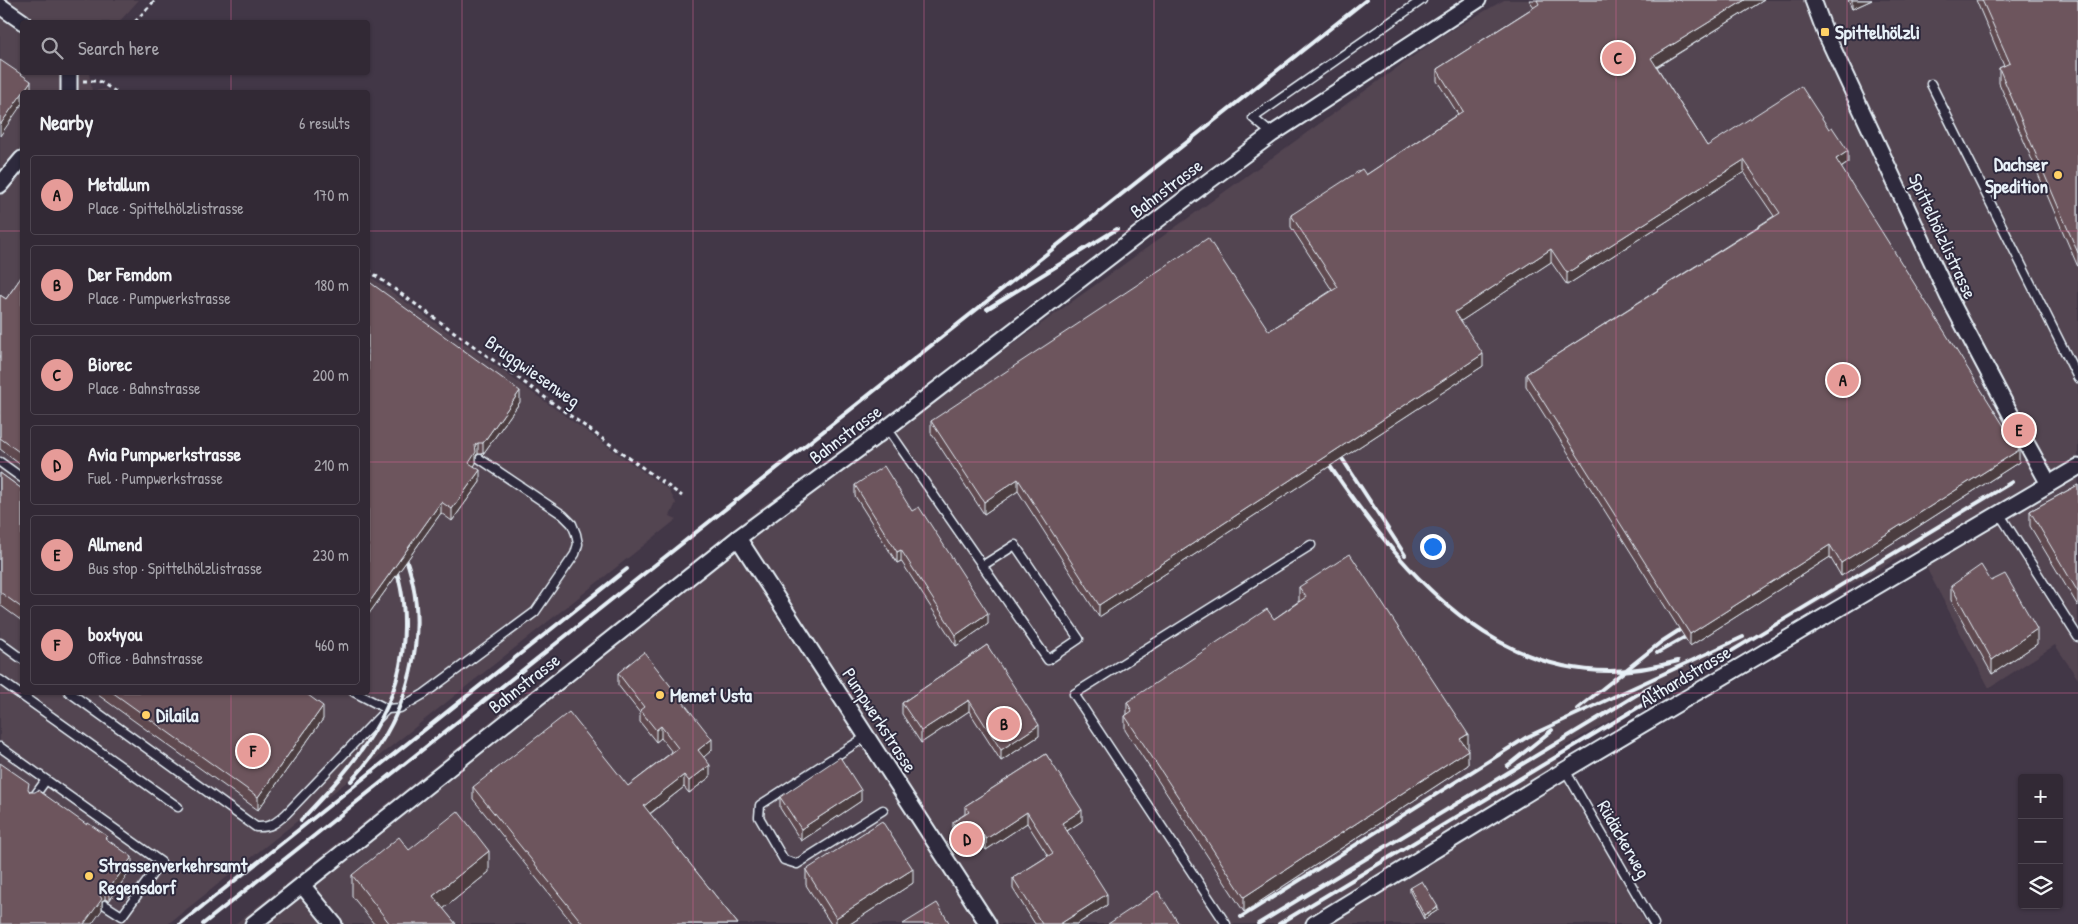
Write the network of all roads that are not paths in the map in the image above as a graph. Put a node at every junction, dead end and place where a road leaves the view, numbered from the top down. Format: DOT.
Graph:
graph roads {
  1 [pos="1422,0"];
  2 [pos="1478,0"];
  3 [pos="1813,0"];
  4 [pos="2,4"];
  5 [pos="20,20"];
  6 [pos="1931,84"];
  7 [pos="1272,134"];
  8 [pos="20,161"];
  9 [pos="0,185"];
  10 [pos="2078,378"];
  11 [pos="887,428"];
  12 [pos="480,459"];
  13 [pos="0,462"];
  14 [pos="2078,467"];
  15 [pos="20,477"];
  16 [pos="2049,484"];
  17 [pos="1999,513"];
  18 [pos="738,538"];
  19 [pos="1311,545"];
  20 [pos="982,566"];
  21 [pos="2078,637"];
  22 [pos="0,643"];
  23 [pos="20,658"];
  24 [pos="0,680"];
  25 [pos="20,694"];
  26 [pos="21,695"];
  27 [pos="73,695"];
  28 [pos="360,695"];
  29 [pos="387,709"];
  30 [pos="867,736"];
  31 [pos="0,747"];
  32 [pos="1565,770"];
  33 [pos="46,780"];
  34 [pos="34,798"];
  35 [pos="178,807"];
  36 [pos="883,810"];
  37 [pos="302,885"];
  38 [pos="106,905"];
  39 [pos="253,924"];
  40 [pos="334,924"];
  41 [pos="988,924"];
  42 [pos="1226,924"];
  43 [pos="1314,924"];
  44 [pos="1654,924"];
  1 -- 7 [label="lane"];
  2 -- 7 [label="street, Bahnstrasse"];
  3 -- 16 [label="street, Spittelhölzlistrasse"];
  4 -- 5 [label="street"];
  6 -- 10 [label="lane"];
  7 -- 11 [label="street, Bahnstrasse"];
  8 -- 9 [label="street"];
  11 -- 18 [label="street, Bahnstrasse"];
  11 -- 20 [label="lane"];
  12 -- 29 [label="lane"];
  13 -- 15 [label="lane"];
  14 -- 16 [label="street, Althardstrasse"];
  16 -- 17 [label="street, Althardstrasse"];
  17 -- 21 [label="lane"];
  17 -- 32 [label="street, Althardstrasse"];
  18 -- 30 [label="street, Pumpwerkstrasse"];
  18 -- 37 [label="street, Bahnstrasse"];
  19 -- 42 [label="lane"];
  20 -- 20 [label="lane"];
  22 -- 23 [label="lane"];
  24 -- 25 [label="lane"];
  26 -- 35 [label="lane"];
  27 -- 29 [label="lane"];
  28 -- 29 [label="lane"];
  30 -- 36 [label="lane"];
  30 -- 41 [label="street, Pumpwerkstrasse"];
  31 -- 33 [label="lane"];
  32 -- 43 [label="street, Althardstrasse"];
  32 -- 44 [label="lane, Rüdäckerweg"];
  33 -- 34 [label="lane"];
  33 -- 38 [label="lane"];
  37 -- 39 [label="street, Bahnstrasse"];
  37 -- 40 [label="street"];
}
